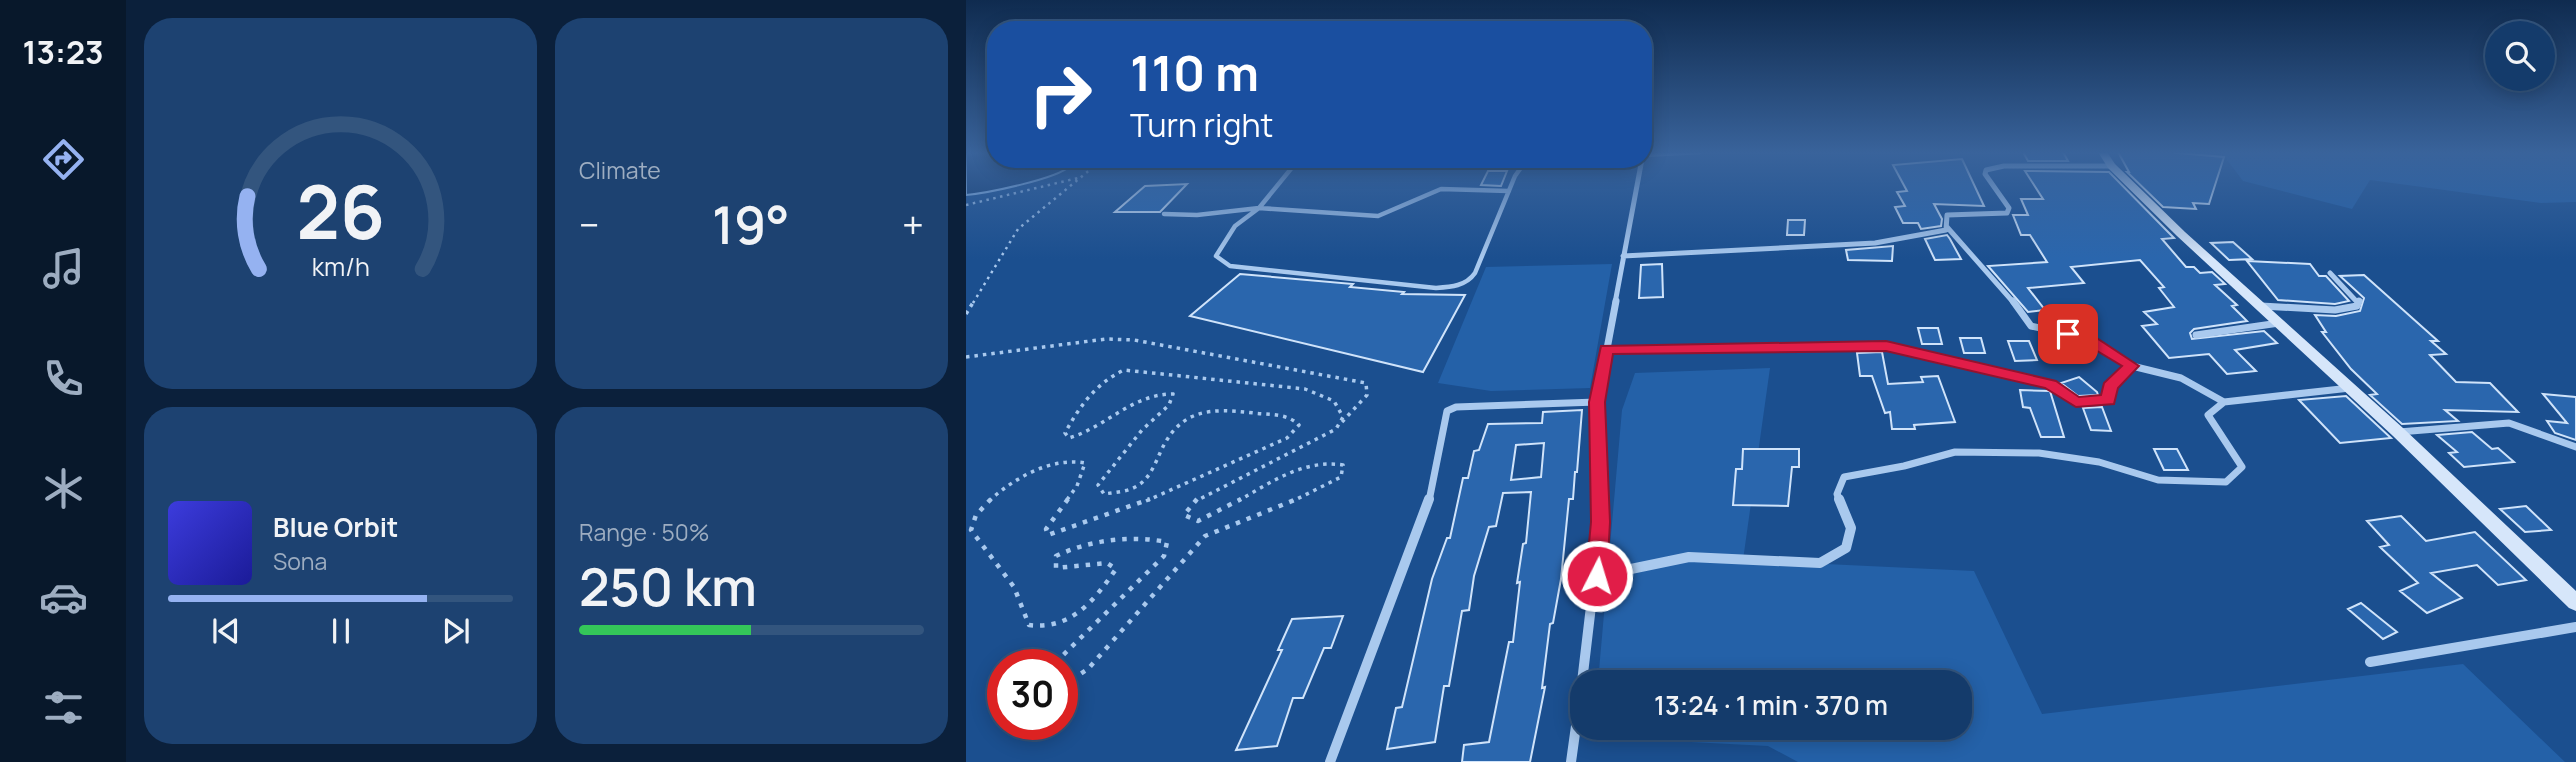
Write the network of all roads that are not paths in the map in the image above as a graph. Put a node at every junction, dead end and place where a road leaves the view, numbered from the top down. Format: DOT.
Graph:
graph roads {
  1 [pos="1276,188"];
  2 [pos="1511,188"];
  3 [pos="1637,188"];
  4 [pos="1995,188"];
  5 [pos="2134,188"];
  6 [pos="1509,191"];
  7 [pos="1259,208"];
  8 [pos="1164,214"];
  9 [pos="1947,227"];
  10 [pos="1623,256"];
  11 [pos="2330,273"];
  12 [pos="2260,306"];
  13 [pos="2279,323"];
  14 [pos="2196,335"];
  15 [pos="1606,350"];
  16 [pos="2132,366"];
  17 [pos="2350,388"];
  18 [pos="1597,402"];
  19 [pos="2224,402"];
  20 [pos="2398,432"];
  21 [pos="2576,447"];
  22 [pos="1597,576"];
  23 [pos="2576,585"];
  24 [pos="2559,586"];
  25 [pos="2576,603"];
  26 [pos="2576,627"];
  27 [pos="2370,662"];
  28 [pos="1584,670"];
  29 [pos="1575,740"];
  30 [pos="1330,762"];
  31 [pos="1572,762"];
  1 -- 7 [label="lane"];
  2 -- 6 [label="lane"];
  3 -- 10 [label="street"];
  4 -- 9 [label="street"];
  5 -- 12 [label="main road"];
  6 -- 7 [label="lane"];
  6 -- 7 [label="lane"];
  7 -- 8 [label="lane"];
  9 -- 10 [label="street"];
  9 -- 16 [label="street"];
  10 -- 15 [label="street"];
  11 -- 12 [label="street"];
  12 -- 13 [label="main road"];
  13 -- 14 [label="street"];
  13 -- 17 [label="main road"];
  15 -- 16 [label="street"];
  15 -- 18 [label="street"];
  16 -- 19 [label="street"];
  17 -- 19 [label="street"];
  17 -- 20 [label="main road"];
  18 -- 22 [label="street"];
  18 -- 30 [label="street"];
  19 -- 22 [label="street"];
  20 -- 21 [label="street"];
  20 -- 24 [label="main road"];
  22 -- 28 [label="street"];
  23 -- 24 [label="street"];
  24 -- 25 [label="main road"];
  26 -- 27 [label="street"];
  29 -- 31 [label="street"];
}
